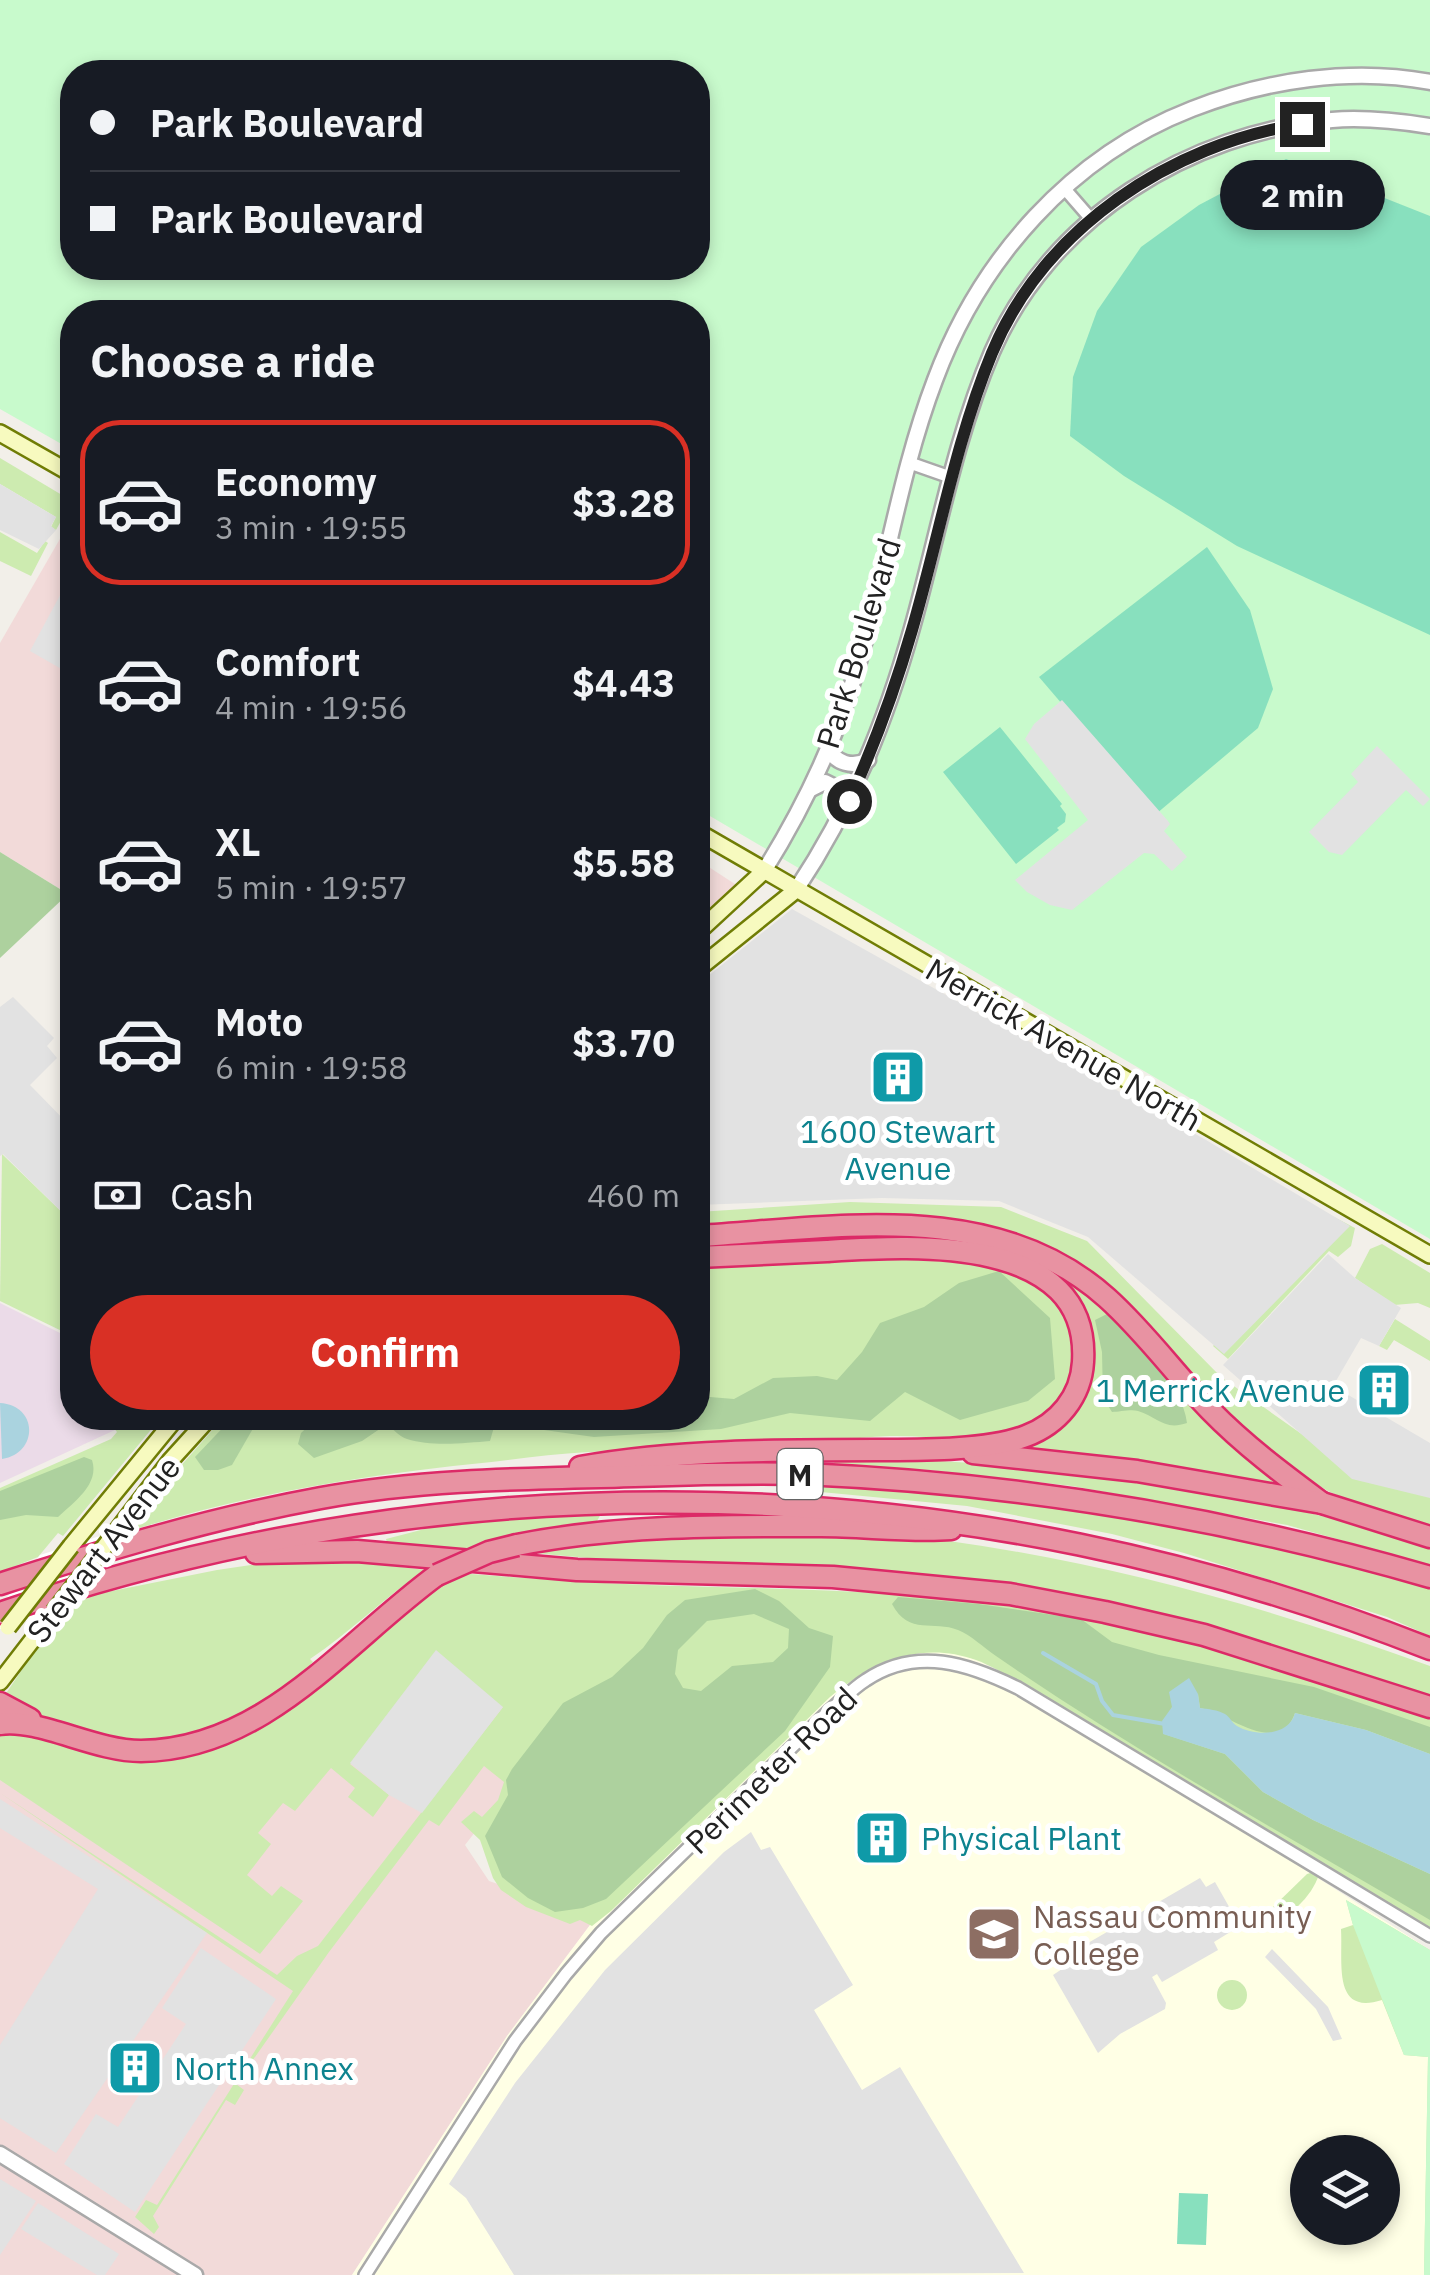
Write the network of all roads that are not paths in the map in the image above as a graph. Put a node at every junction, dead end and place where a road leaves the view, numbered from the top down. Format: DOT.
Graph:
graph roads {
  1 [pos="1430,82"];
  2 [pos="1430,126"];
  3 [pos="1064,188"];
  4 [pos="1092,220"];
  5 [pos="0,433"];
  6 [pos="910,462"];
  7 [pos="60,467"];
  8 [pos="950,476"];
  9 [pos="828,747"];
  10 [pos="868,760"];
  11 [pos="810,789"];
  12 [pos="849,801"];
  13 [pos="710,839"];
  14 [pos="764,871"];
  15 [pos="796,890"];
  16 [pos="710,921"];
  17 [pos="710,958"];
  18 [pos="710,1235"];
  19 [pos="1430,1255"];
  20 [pos="710,1257"];
  21 [pos="166,1430"];
  22 [pos="197,1430"];
  23 [pos="936,1450"];
  24 [pos="514,1479"];
  25 [pos="1322,1503"];
  26 [pos="993,1526"];
  27 [pos="1430,1537"];
  28 [pos="204,1554"];
  29 [pos="1430,1577"];
  30 [pos="0,1584"];
  31 [pos="3,1626"];
  32 [pos="1430,1649"];
  33 [pos="0,1682"];
  34 [pos="0,1704"];
  35 [pos="1430,1707"];
  36 [pos="0,1724"];
  37 [pos="63,1736"];
  38 [pos="1430,1936"];
  39 [pos="0,2154"];
  40 [pos="195,2275"];
  41 [pos="364,2275"];
  1 -- 3 [label="street, Park Boulevard"];
  2 -- 4 [label="street, Park Boulevard"];
  3 -- 4 [label="street"];
  3 -- 6 [label="street, Park Boulevard"];
  4 -- 8 [label="street, Park Boulevard"];
  5 -- 7 [label="main road"];
  6 -- 8 [label="street"];
  6 -- 9 [label="street, Park Boulevard"];
  8 -- 10 [label="street, Park Boulevard"];
  9 -- 10 [label="street"];
  9 -- 11 [label="street, Park Boulevard"];
  10 -- 12 [label="street, Park Boulevard"];
  11 -- 12 [label="street"];
  11 -- 14 [label="street, Park Boulevard"];
  12 -- 15 [label="street, Park Boulevard"];
  13 -- 14 [label="main road, Merrick Avenue North"];
  14 -- 15 [label="main road, Merrick Avenue North"];
  14 -- 16 [label="main road"];
  15 -- 17 [label="main road"];
  15 -- 19 [label="main road, Merrick Avenue North"];
  18 -- 25 [label="highway"];
  20 -- 23 [label="highway"];
  21 -- 31 [label="main road, Stewart Avenue, bridge"];
  22 -- 33 [label="main road, Stewart Avenue, bridge"];
  23 -- 24 [label="highway"];
  23 -- 25 [label="highway"];
  24 -- 29 [label="highway, M"];
  24 -- 30 [label="highway, M"];
  25 -- 27 [label="highway"];
  26 -- 28 [label="highway, M"];
  26 -- 32 [label="highway, M"];
  26 -- 37 [label="highway, bridge"];
  28 -- 31 [label="highway, M"];
  28 -- 35 [label="highway"];
  34 -- 37 [label="highway"];
  36 -- 37 [label="highway"];
  38 -- 41 [label="street, Perimeter Road"];
  39 -- 40 [label="street"];
}
